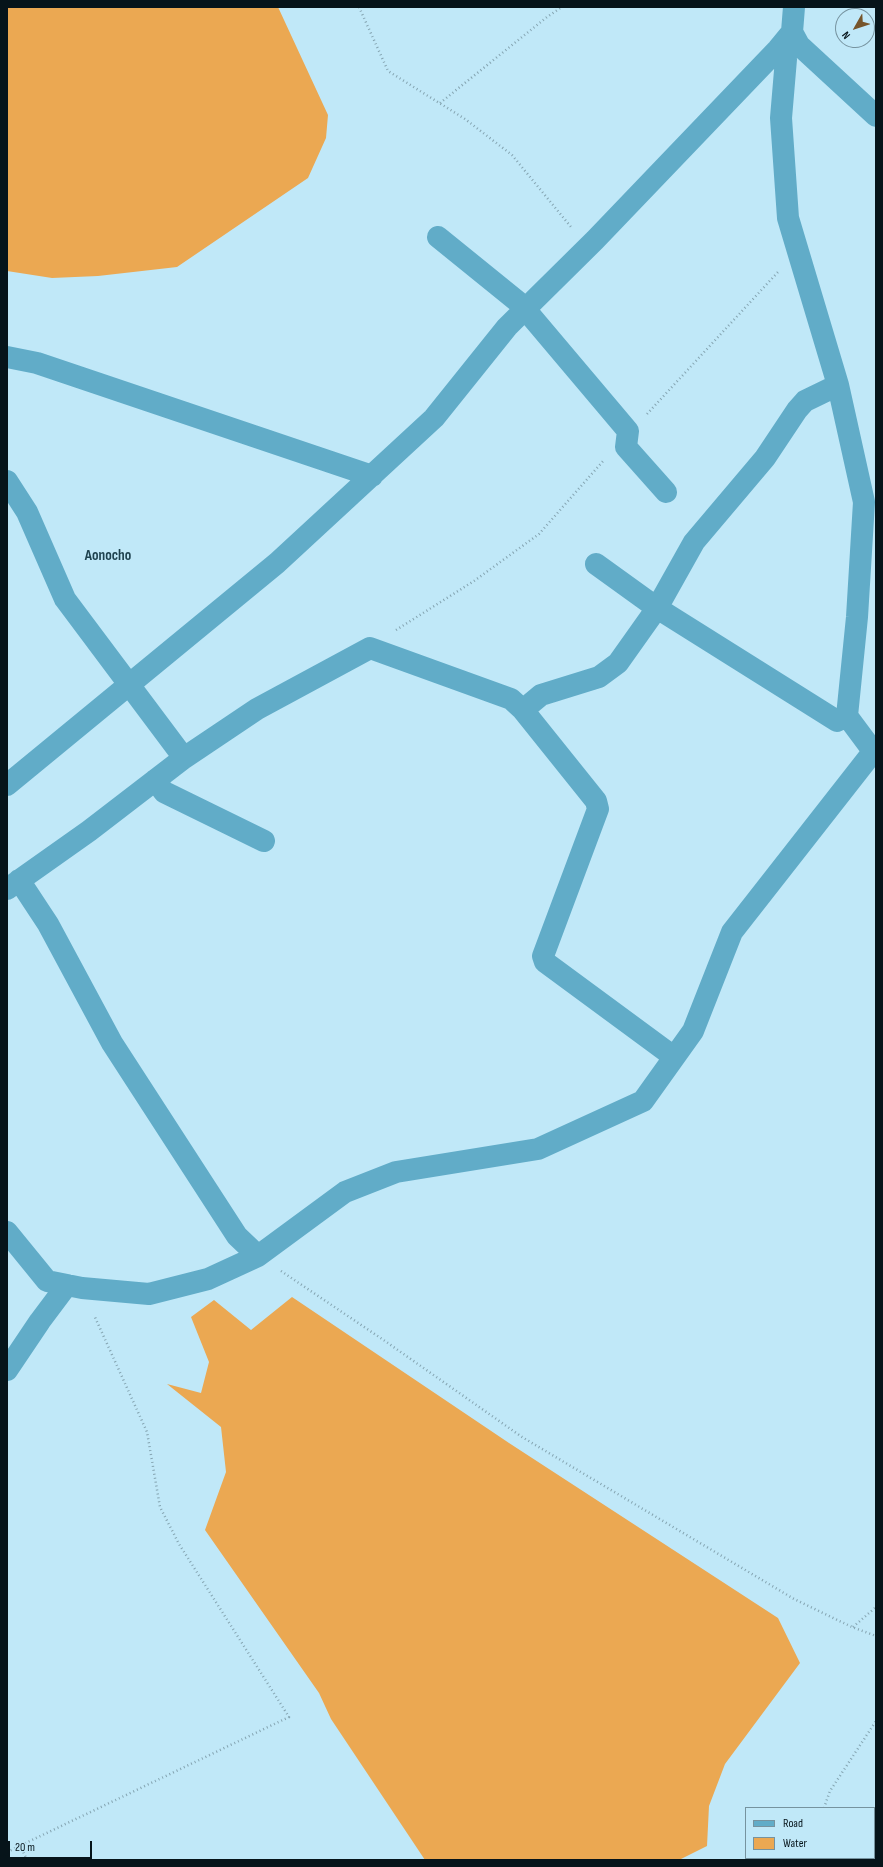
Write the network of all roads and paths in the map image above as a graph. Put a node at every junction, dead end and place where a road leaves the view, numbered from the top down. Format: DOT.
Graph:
graph roads {
  1 [pos="359,7"];
  2 [pos="562,7"];
  3 [pos="794,7"];
  4 [pos="792,32"];
  5 [pos="778,49"];
  6 [pos="440,103"];
  7 [pos="876,116"];
  8 [pos="438,237"];
  9 [pos="588,248"];
  10 [pos="778,271"];
  11 [pos="525,310"];
  12 [pos="7,356"];
  13 [pos="838,385"];
  14 [pos="628,431"];
  15 [pos="372,476"];
  16 [pos="7,481"];
  17 [pos="666,492"];
  18 [pos="596,564"];
  19 [pos="657,608"];
  20 [pos="370,648"];
  21 [pos="128,685"];
  22 [pos="523,710"];
  23 [pos="847,716"];
  24 [pos="875,752"];
  25 [pos="184,758"];
  26 [pos="155,780"];
  27 [pos="7,785"];
  28 [pos="264,841"];
  29 [pos="13,885"];
  30 [pos="674,1057"];
  31 [pos="7,1232"];
  32 [pos="258,1256"];
  33 [pos="75,1286"];
  34 [pos="7,1370"];
  35 [pos="876,1607"];
  36 [pos="852,1627"];
  37 [pos="876,1636"];
  38 [pos="876,1720"];
  39 [pos="824,1807"];
  40 [pos="20,1845"];
  41 [pos="7,1852"];
  42 [pos="27,1860"];
  1 -- 6 [label="path"];
  2 -- 6 [label="path"];
  3 -- 4 [label="street"];
  4 -- 5 [label="street"];
  4 -- 7 [label="street"];
  5 -- 9 [label="street"];
  5 -- 13 [label="street"];
  6 -- 9 [label="path"];
  8 -- 11 [label="street"];
  9 -- 11 [label="street"];
  10 -- 14 [label="path"];
  11 -- 14 [label="street"];
  11 -- 15 [label="street"];
  12 -- 15 [label="street"];
  13 -- 19 [label="street"];
  13 -- 23 [label="street"];
  14 -- 17 [label="street"];
  14 -- 20 [label="path"];
  15 -- 21 [label="street"];
  16 -- 21 [label="street"];
  18 -- 19 [label="street"];
  19 -- 22 [label="street"];
  19 -- 23 [label="street"];
  20 -- 22 [label="street"];
  20 -- 25 [label="street"];
  21 -- 25 [label="street"];
  21 -- 27 [label="street"];
  22 -- 30 [label="street"];
  23 -- 24 [label="street"];
  24 -- 30 [label="street"];
  25 -- 26 [label="street"];
  26 -- 28 [label="street"];
  26 -- 29 [label="street"];
  29 -- 32 [label="street"];
  30 -- 32 [label="street"];
  31 -- 33 [label="street"];
  32 -- 33 [label="street"];
  32 -- 36 [label="path"];
  33 -- 34 [label="street"];
  33 -- 40 [label="path"];
  35 -- 36 [label="path"];
  36 -- 37 [label="path"];
  38 -- 39 [label="path"];
  40 -- 41 [label="path"];
  40 -- 42 [label="path"];
}
